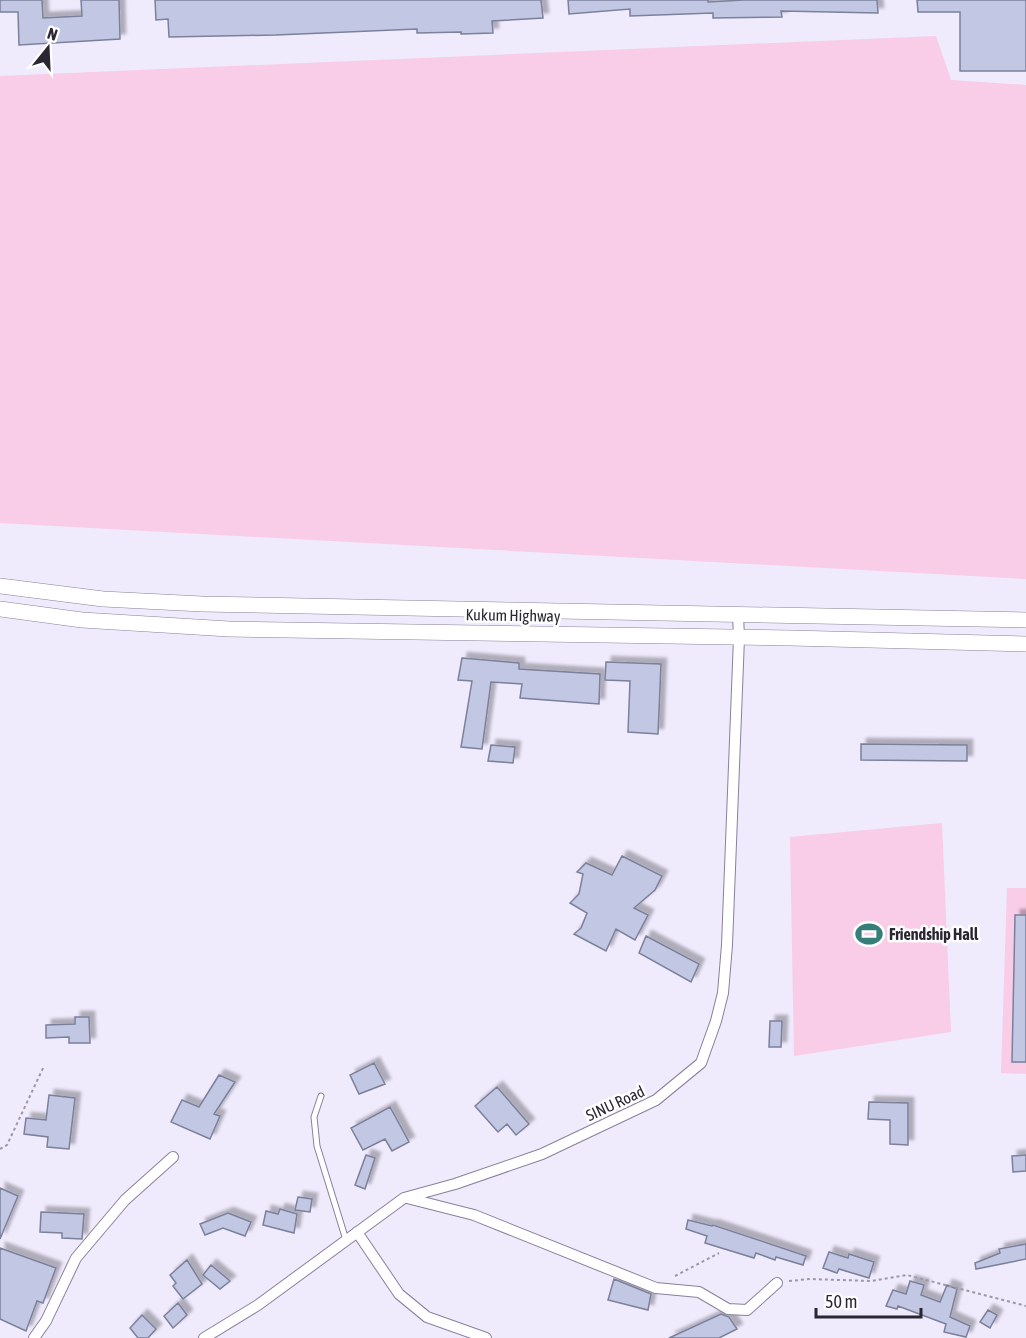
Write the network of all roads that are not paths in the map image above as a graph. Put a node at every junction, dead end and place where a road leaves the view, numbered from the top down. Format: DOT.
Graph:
graph roads {
  1 [pos="0,586"];
  2 [pos="0,609"];
  3 [pos="738,614"];
  4 [pos="1026,620"];
  5 [pos="739,638"];
  6 [pos="1026,644"];
  7 [pos="321,1096"];
  8 [pos="173,1157"];
  9 [pos="404,1198"];
  10 [pos="357,1232"];
  11 [pos="346,1240"];
  12 [pos="777,1283"];
  13 [pos="34,1338"];
  14 [pos="204,1338"];
  15 [pos="486,1338"];
  1 -- 3 [label="main road, Kukum Highway"];
  2 -- 5 [label="main road, Kukum Highway"];
  3 -- 4 [label="main road, Kukum Highway"];
  3 -- 5 [label="street, SINU Road"];
  5 -- 6 [label="main road, Kukum Highway"];
  5 -- 9 [label="street, SINU Road"];
  7 -- 11 [label="lane"];
  8 -- 13 [label="street"];
  9 -- 10 [label="street, SINU Road"];
  9 -- 12 [label="street"];
  10 -- 11 [label="street, SINU Road"];
  10 -- 15 [label="street"];
  11 -- 14 [label="street, SINU Road"];
}
